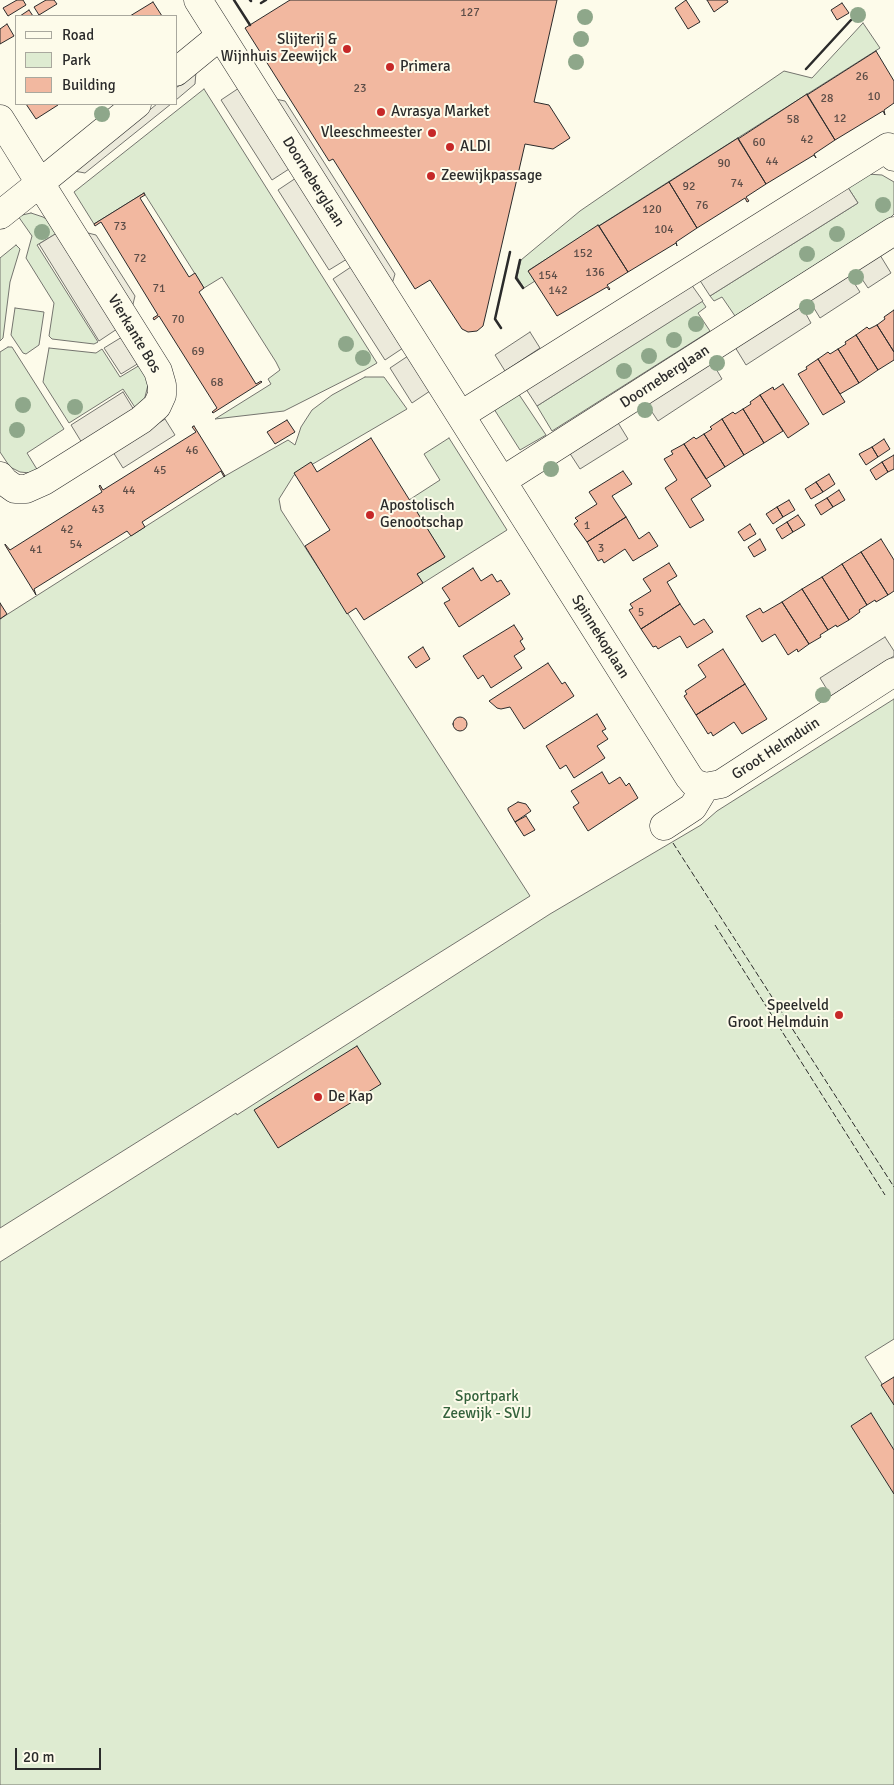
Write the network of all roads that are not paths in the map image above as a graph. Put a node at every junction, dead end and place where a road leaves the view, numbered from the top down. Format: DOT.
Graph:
graph roads {
  1 [pos="198,0"];
  2 [pos="220,36"];
  3 [pos="178,70"];
  4 [pos="136,105"];
  5 [pos="0,120"];
  6 [pos="894,157"];
  7 [pos="40,183"];
  8 [pos="0,215"];
  9 [pos="894,231"];
  10 [pos="460,415"];
  11 [pos="0,476"];
  12 [pos="502,481"];
  13 [pos="894,672"];
  14 [pos="705,787"];
  15 [pos="664,826"];
  1 -- 2 [label="street, Doorneberglaan"];
  2 -- 3 [label="street"];
  2 -- 10 [label="street, Doorneberglaan"];
  4 -- 7 [label="street"];
  5 -- 7 [label="street, Vierkante Bos"];
  6 -- 10 [label="street"];
  7 -- 8 [label="street"];
  7 -- 11 [label="street, Vierkante Bos"];
  9 -- 12 [label="street, Doorneberglaan"];
  10 -- 12 [label="street, Doorneberglaan"];
  12 -- 14 [label="street, Spinnekoplaan"];
  13 -- 14 [label="street, Groot Helmduin"];
  14 -- 15 [label="street"];
}
